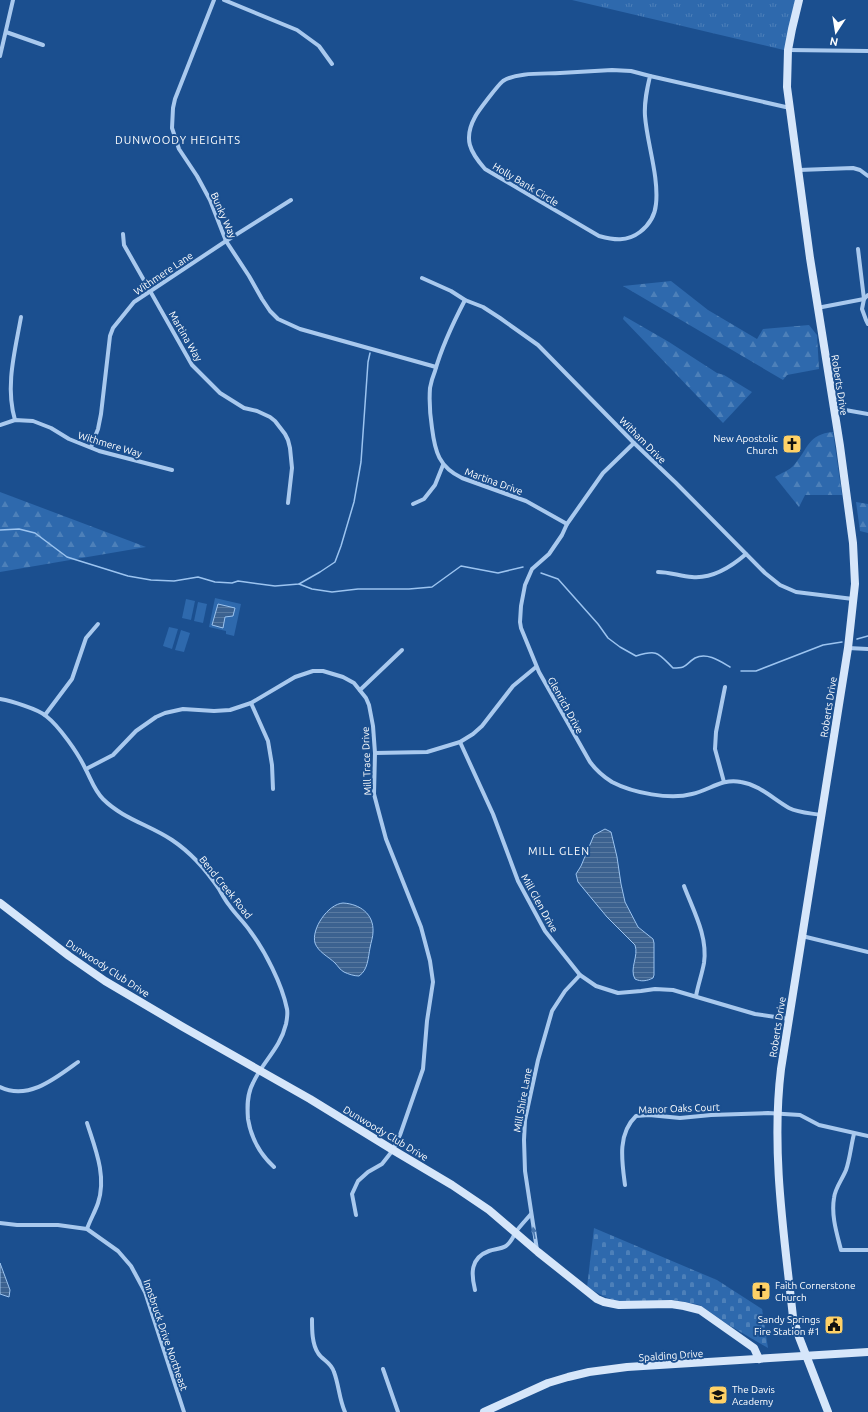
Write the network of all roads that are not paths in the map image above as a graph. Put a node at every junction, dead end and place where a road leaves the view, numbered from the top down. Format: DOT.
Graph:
graph roads {
  1 [pos="13,0"];
  2 [pos="214,0"];
  3 [pos="224,0"];
  4 [pos="799,0"];
  5 [pos="6,32"];
  6 [pos="43,45"];
  7 [pos="788,50"];
  8 [pos="868,51"];
  9 [pos="0,56"];
  10 [pos="332,64"];
  11 [pos="650,76"];
  12 [pos="790,108"];
  13 [pos="798,170"];
  14 [pos="868,176"];
  15 [pos="292,200"];
  16 [pos="123,234"];
  17 [pos="226,241"];
  18 [pos="858,248"];
  19 [pos="422,278"];
  20 [pos="150,290"];
  21 [pos="868,296"];
  22 [pos="864,299"];
  23 [pos="465,300"];
  24 [pos="817,308"];
  25 [pos="21,317"];
  26 [pos="868,324"];
  27 [pos="436,367"];
  28 [pos="834,408"];
  29 [pos="868,414"];
  30 [pos="15,420"];
  31 [pos="0,425"];
  32 [pos="634,443"];
  33 [pos="91,447"];
  34 [pos="443,465"];
  35 [pos="172,470"];
  36 [pos="288,502"];
  37 [pos="413,504"];
  38 [pos="567,524"];
  39 [pos="746,554"];
  40 [pos="658,572"];
  41 [pos="854,599"];
  42 [pos="98,624"];
  43 [pos="848,648"];
  44 [pos="868,649"];
  45 [pos="402,650"];
  46 [pos="536,667"];
  47 [pos="725,687"];
  48 [pos="360,690"];
  49 [pos="0,699"];
  50 [pos="251,703"];
  51 [pos="45,714"];
  52 [pos="460,742"];
  53 [pos="375,754"];
  54 [pos="86,769"];
  55 [pos="724,782"];
  56 [pos="273,789"];
  57 [pos="822,815"];
  58 [pos="684,886"];
  59 [pos="0,902"];
  60 [pos="802,936"];
  61 [pos="868,952"];
  62 [pos="580,975"];
  63 [pos="696,996"];
  64 [pos="789,1019"];
  65 [pos="78,1062"];
  66 [pos="260,1071"];
  67 [pos="0,1087"];
  68 [pos="775,1113"];
  69 [pos="87,1123"];
  70 [pos="854,1134"];
  71 [pos="868,1136"];
  72 [pos="393,1150"];
  73 [pos="274,1167"];
  74 [pos="625,1185"];
  75 [pos="531,1214"];
  76 [pos="356,1215"];
  77 [pos="0,1223"];
  78 [pos="87,1229"];
  79 [pos="516,1233"];
  80 [pos="868,1250"];
  81 [pos="538,1252"];
  82 [pos="475,1290"];
  83 [pos="312,1319"];
  84 [pos="868,1352"];
  85 [pos="805,1355"];
  86 [pos="759,1359"];
  87 [pos="383,1369"];
  88 [pos="184,1412"];
  89 [pos="345,1412"];
  90 [pos="398,1412"];
  91 [pos="484,1412"];
  92 [pos="828,1412"];
  1 -- 5 [label="street"];
  2 -- 17 [label="street, Bunky Way"];
  3 -- 10 [label="street"];
  4 -- 7 [label="street, Roberts Drive"];
  5 -- 6 [label="street"];
  5 -- 9 [label="street"];
  7 -- 8 [label="street"];
  7 -- 12 [label="street, Roberts Drive"];
  11 -- 11 [label="street, Holly Bank Circle"];
  11 -- 12 [label="street, Holly Bank Circle"];
  12 -- 13 [label="street, Roberts Drive"];
  13 -- 14 [label="street"];
  13 -- 24 [label="street, Roberts Drive"];
  15 -- 17 [label="street, Withmere Lane"];
  16 -- 20 [label="street, Martina Way"];
  17 -- 20 [label="street, Withmere Lane"];
  17 -- 27 [label="street, Bunky Way"];
  18 -- 22 [label="street"];
  19 -- 23 [label="street, Witham Drive"];
  20 -- 33 [label="street, Withmere Lane"];
  20 -- 36 [label="street, Martina Way"];
  21 -- 22 [label="street"];
  22 -- 24 [label="street"];
  22 -- 26 [label="street"];
  23 -- 27 [label="street, Martina Drive"];
  23 -- 32 [label="street, Witham Drive"];
  24 -- 28 [label="street, Roberts Drive"];
  25 -- 30 [label="street"];
  27 -- 34 [label="street, Martina Drive"];
  28 -- 29 [label="street"];
  28 -- 41 [label="street, Roberts Drive"];
  30 -- 31 [label="street, Withmere Way"];
  30 -- 33 [label="street, Withmere Way"];
  32 -- 38 [label="street, Glenrich Drive"];
  32 -- 39 [label="street, Witham Drive"];
  33 -- 35 [label="street, Withmere Way"];
  34 -- 37 [label="street"];
  34 -- 38 [label="street, Martina Drive"];
  38 -- 46 [label="street, Glenrich Drive"];
  39 -- 40 [label="street"];
  39 -- 41 [label="street, Witham Drive"];
  41 -- 43 [label="street, Roberts Drive"];
  42 -- 51 [label="street"];
  43 -- 44 [label="street"];
  43 -- 57 [label="street, Roberts Drive"];
  45 -- 48 [label="street"];
  46 -- 52 [label="street"];
  46 -- 55 [label="street, Glenrich Drive"];
  47 -- 55 [label="street"];
  48 -- 50 [label="street, Mill Trace Drive"];
  48 -- 53 [label="street, Mill Trace Drive"];
  49 -- 51 [label="street, Bend Creek Road"];
  50 -- 54 [label="street, Mill Trace Drive"];
  50 -- 56 [label="street"];
  51 -- 54 [label="street, Bend Creek Road"];
  52 -- 53 [label="street"];
  52 -- 62 [label="street, Mill Glen Drive"];
  53 -- 72 [label="street, Mill Trace Drive"];
  54 -- 66 [label="street, Bend Creek Road"];
  55 -- 57 [label="street, Glenrich Drive"];
  57 -- 60 [label="street, Roberts Drive"];
  58 -- 63 [label="street"];
  59 -- 66 [label="street, Dunwoody Club Drive"];
  60 -- 61 [label="street"];
  60 -- 64 [label="street, Roberts Drive"];
  62 -- 63 [label="street, Mill Glen Drive"];
  62 -- 75 [label="street, Mill Shire Lane"];
  63 -- 64 [label="street, Mill Glen Drive"];
  64 -- 68 [label="street, Roberts Drive"];
  65 -- 67 [label="street"];
  66 -- 72 [label="street, Dunwoody Club Drive"];
  66 -- 73 [label="street, Bend Creek Road"];
  68 -- 70 [label="street, Manor Oaks Court"];
  68 -- 74 [label="street, Manor Oaks Court"];
  68 -- 85 [label="street, Roberts Drive"];
  69 -- 78 [label="street"];
  70 -- 71 [label="street, Manor Oaks Court"];
  70 -- 80 [label="street"];
  72 -- 76 [label="street, Mill Trace Drive"];
  72 -- 79 [label="street, Dunwoody Club Drive"];
  75 -- 79 [label="street"];
  81 -- 75 [label="street, Mill Shire Lane, one-way"];
  77 -- 78 [label="street, Innsbruck Drive Northeast"];
  78 -- 88 [label="street, Innsbruck Drive Northeast"];
  79 -- 81 [label="street, Dunwoody Club Drive"];
  79 -- 82 [label="street"];
  81 -- 86 [label="street, Dunwoody Club Drive"];
  83 -- 89 [label="street"];
  84 -- 85 [label="street, Spalding Drive"];
  85 -- 86 [label="street, Spalding Drive"];
  85 -- 92 [label="street, Roberts Drive"];
  86 -- 91 [label="street, Spalding Drive"];
  87 -- 90 [label="street"];
}
